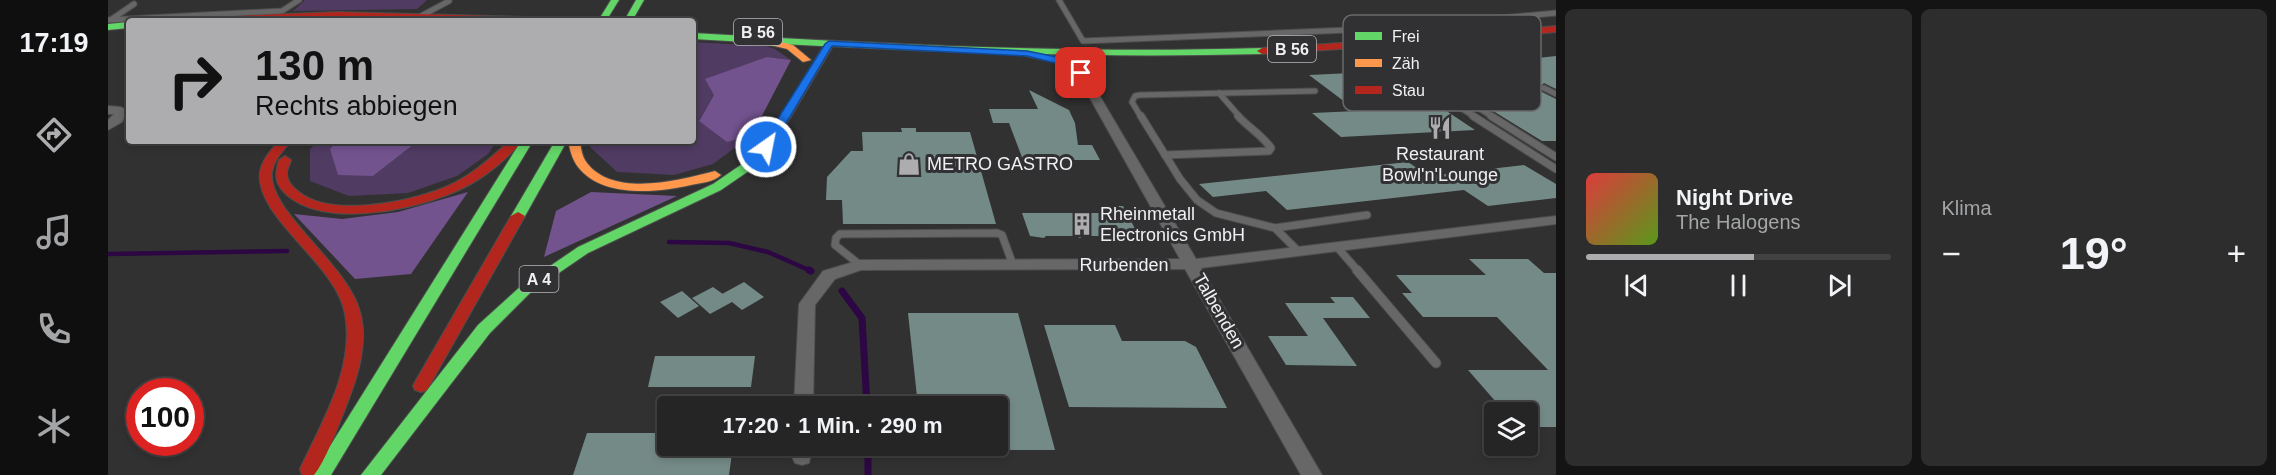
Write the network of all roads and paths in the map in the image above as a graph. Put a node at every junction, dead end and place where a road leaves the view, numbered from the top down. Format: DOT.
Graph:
graph roads {
  1 [pos="299,0"];
  2 [pos="615,0"];
  3 [pos="640,0"];
  4 [pos="1059,0"];
  5 [pos="134,4"];
  6 [pos="1556,13"];
  7 [pos="1535,15"];
  8 [pos="192,18"];
  9 [pos="404,18"];
  10 [pos="604,18"];
  11 [pos="630,18"];
  12 [pos="126,21"];
  13 [pos="1556,21"];
  14 [pos="109,22"];
  15 [pos="1541,22"];
  16 [pos="126,25"];
  17 [pos="696,28"];
  18 [pos="1556,29"];
  19 [pos="1343,30"];
  20 [pos="1541,30"];
  21 [pos="126,32"];
  22 [pos="108,34"];
  23 [pos="696,36"];
  24 [pos="1343,37"];
  25 [pos="756,39"];
  26 [pos="822,41"];
  27 [pos="1343,47"];
  28 [pos="1027,53"];
  29 [pos="806,60"];
  30 [pos="1544,88"];
  31 [pos="1315,91"];
  32 [pos="1219,93"];
  33 [pos="1556,94"];
  34 [pos="108,110"];
  35 [pos="125,110"];
  36 [pos="1465,111"];
  37 [pos="1483,111"];
  38 [pos="108,126"];
  39 [pos="283,144"];
  40 [pos="296,144"];
  41 [pos="513,144"];
  42 [pos="525,144"];
  43 [pos="559,144"];
  44 [pos="574,144"];
  45 [pos="1556,148"];
  46 [pos="1544,149"];
  47 [pos="1165,155"];
  48 [pos="1556,157"];
  49 [pos="1556,169"];
  50 [pos="1367,215"];
  51 [pos="1556,220"];
  52 [pos="1275,228"];
  53 [pos="1337,247"];
  54 [pos="1298,252"];
  55 [pos="1193,264"];
  56 [pos="860,265"];
  57 [pos="1013,265"];
  58 [pos="1436,363"];
  59 [pos="803,396"];
  60 [pos="306,475"];
  61 [pos="321,475"];
  62 [pos="370,475"];
  63 [pos="1312,475"];
  1 -- 8 [label="lane"];
  2 -- 10 [label="main road"];
  3 -- 11 [label="main road"];
  4 -- 19 [label="lane"];
  5 -- 14 [label="lane"];
  6 -- 7 [label="lane"];
  8 -- 9 [label="main road"];
  12 -- 14 [label="lane"];
  13 -- 15 [label="main road, B 56"];
  14 -- 16 [label="main road"];
  17 -- 26 [label="main road, B 56"];
  18 -- 20 [label="main road, B 56"];
  21 -- 22 [label="main road"];
  23 -- 25 [label="main road, B 56"];
  24 -- 26 [label="main road, B 56"];
  25 -- 26 [label="main road, B 56"];
  25 -- 29 [label="main road"];
  26 -- 28 [label="main road, B 56"];
  26 -- 29 [label="main road"];
  26 -- 62 [label="main road, A 4"];
  27 -- 28 [label="main road, B 56"];
  28 -- 55 [label="street, Talbenden"];
  29 -- 44 [label="main road"];
  30 -- 33 [label="lane"];
  31 -- 32 [label="lane"];
  32 -- 47 [label="lane"];
  32 -- 47 [label="lane"];
  34 -- 35 [label="street"];
  35 -- 38 [label="street"];
  36 -- 49 [label="lane"];
  37 -- 46 [label="lane"];
  39 -- 60 [label="main road"];
  40 -- 41 [label="main road"];
  42 -- 61 [label="main road"];
  43 -- 62 [label="main road, A 4"];
  45 -- 46 [label="lane"];
  46 -- 48 [label="lane"];
  47 -- 52 [label="lane"];
  50 -- 52 [label="lane"];
  51 -- 53 [label="street, Rurbenden"];
  52 -- 54 [label="lane"];
  53 -- 54 [label="street, Rurbenden"];
  53 -- 58 [label="lane"];
  54 -- 55 [label="street, Rurbenden"];
  55 -- 57 [label="street, Rurbenden"];
  55 -- 63 [label="street, Talbenden"];
  56 -- 57 [label="street, Rurbenden"];
  56 -- 57 [label="lane"];
  56 -- 59 [label="street, Rurbenden"];
}
